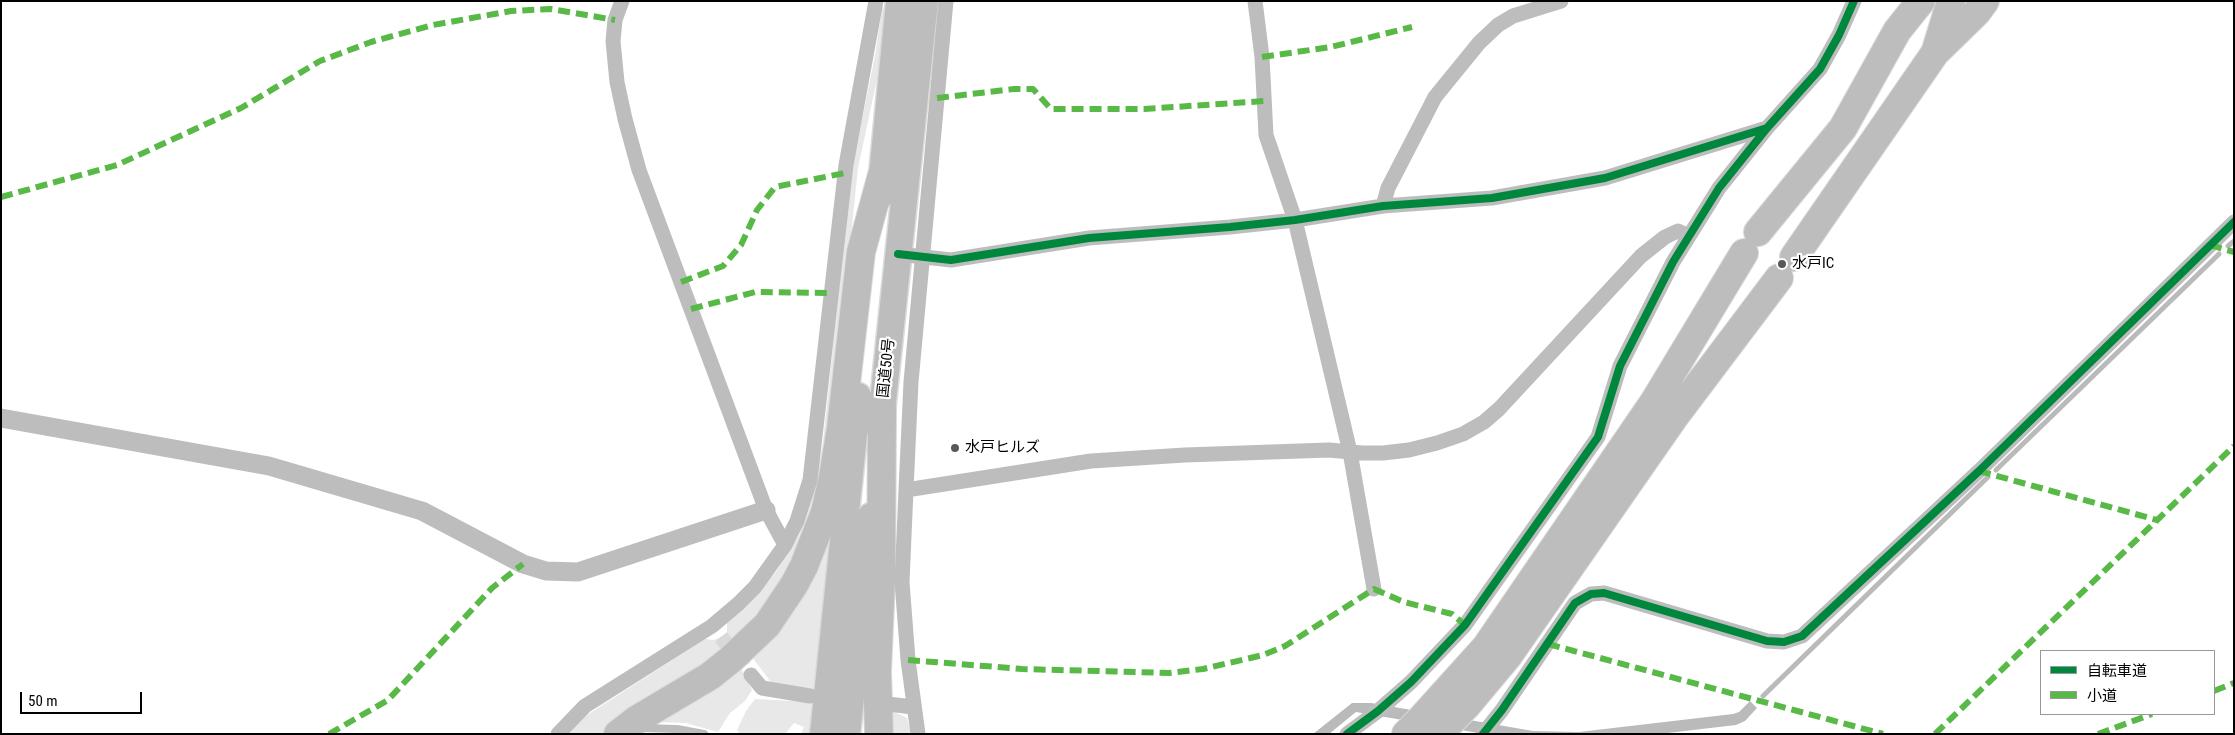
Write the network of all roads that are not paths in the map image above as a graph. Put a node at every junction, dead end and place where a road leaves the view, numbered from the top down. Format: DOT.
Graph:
graph roads {
  1 [pos="622,1"];
  2 [pos="876,1"];
  3 [pos="899,1"];
  4 [pos="925,1"];
  5 [pos="946,1"];
  6 [pos="1255,1"];
  7 [pos="1561,1"];
  8 [pos="1854,1"];
  9 [pos="1906,1"];
  10 [pos="1921,1"];
  11 [pos="1951,1"];
  12 [pos="1985,1"];
  13 [pos="1897,31"];
  14 [pos="1935,53"];
  15 [pos="1767,128"];
  16 [pos="882,175"];
  17 [pos="1383,206"];
  18 [pos="1295,220"];
  19 [pos="2234,222"];
  20 [pos="1689,236"];
  21 [pos="911,255"];
  22 [pos="882,409"];
  23 [pos="1,418"];
  24 [pos="1350,452"];
  25 [pos="906,490"];
  26 [pos="766,510"];
  27 [pos="785,545"];
  28 [pos="1374,589"];
  29 [pos="751,675"];
  30 [pos="810,696"];
  31 [pos="888,704"];
  32 [pos="913,707"];
  33 [pos="622,731"];
  34 [pos="558,734"];
  35 [pos="704,734"];
  36 [pos="823,734"];
  37 [pos="847,734"];
  38 [pos="879,734"];
  39 [pos="918,734"];
  40 [pos="1347,734"];
  41 [pos="1406,734"];
  42 [pos="1439,734"];
  43 [pos="1483,734"];
  1 -- 26 [label="street"];
  2 -- 27 [label="street"];
  3 -- 16 [label="highway, 国道50号"];
  4 -- 21 [label="highway, 国道50号"];
  5 -- 21 [label="street"];
  6 -- 18 [label="street"];
  7 -- 17 [label="street"];
  8 -- 15 [label="street"];
  9 -- 13 [label="highway"];
  10 -- 13 [label="highway"];
  11 -- 14 [label="highway"];
  12 -- 14 [label="highway"];
  13 -- 41 [label="highway"];
  14 -- 42 [label="highway"];
  15 -- 17 [label="street"];
  15 -- 20 [label="street"];
  16 -- 33 [label="highway"];
  16 -- 36 [label="highway, 国道50号"];
  17 -- 18 [label="street"];
  18 -- 21 [label="street"];
  18 -- 24 [label="street"];
  19 -- 43 [label="street"];
  20 -- 24 [label="street"];
  20 -- 40 [label="street"];
  21 -- 22 [label="highway, 国道50号"];
  21 -- 25 [label="street"];
  22 -- 37 [label="highway, 国道50号"];
  22 -- 38 [label="highway"];
  23 -- 26 [label="street"];
  24 -- 25 [label="street"];
  24 -- 28 [label="street"];
  25 -- 32 [label="street"];
  26 -- 27 [label="street"];
  27 -- 34 [label="street"];
  29 -- 30 [label="street"];
  31 -- 32 [label="street"];
  32 -- 39 [label="street"];
  33 -- 35 [label="lane"];
}
